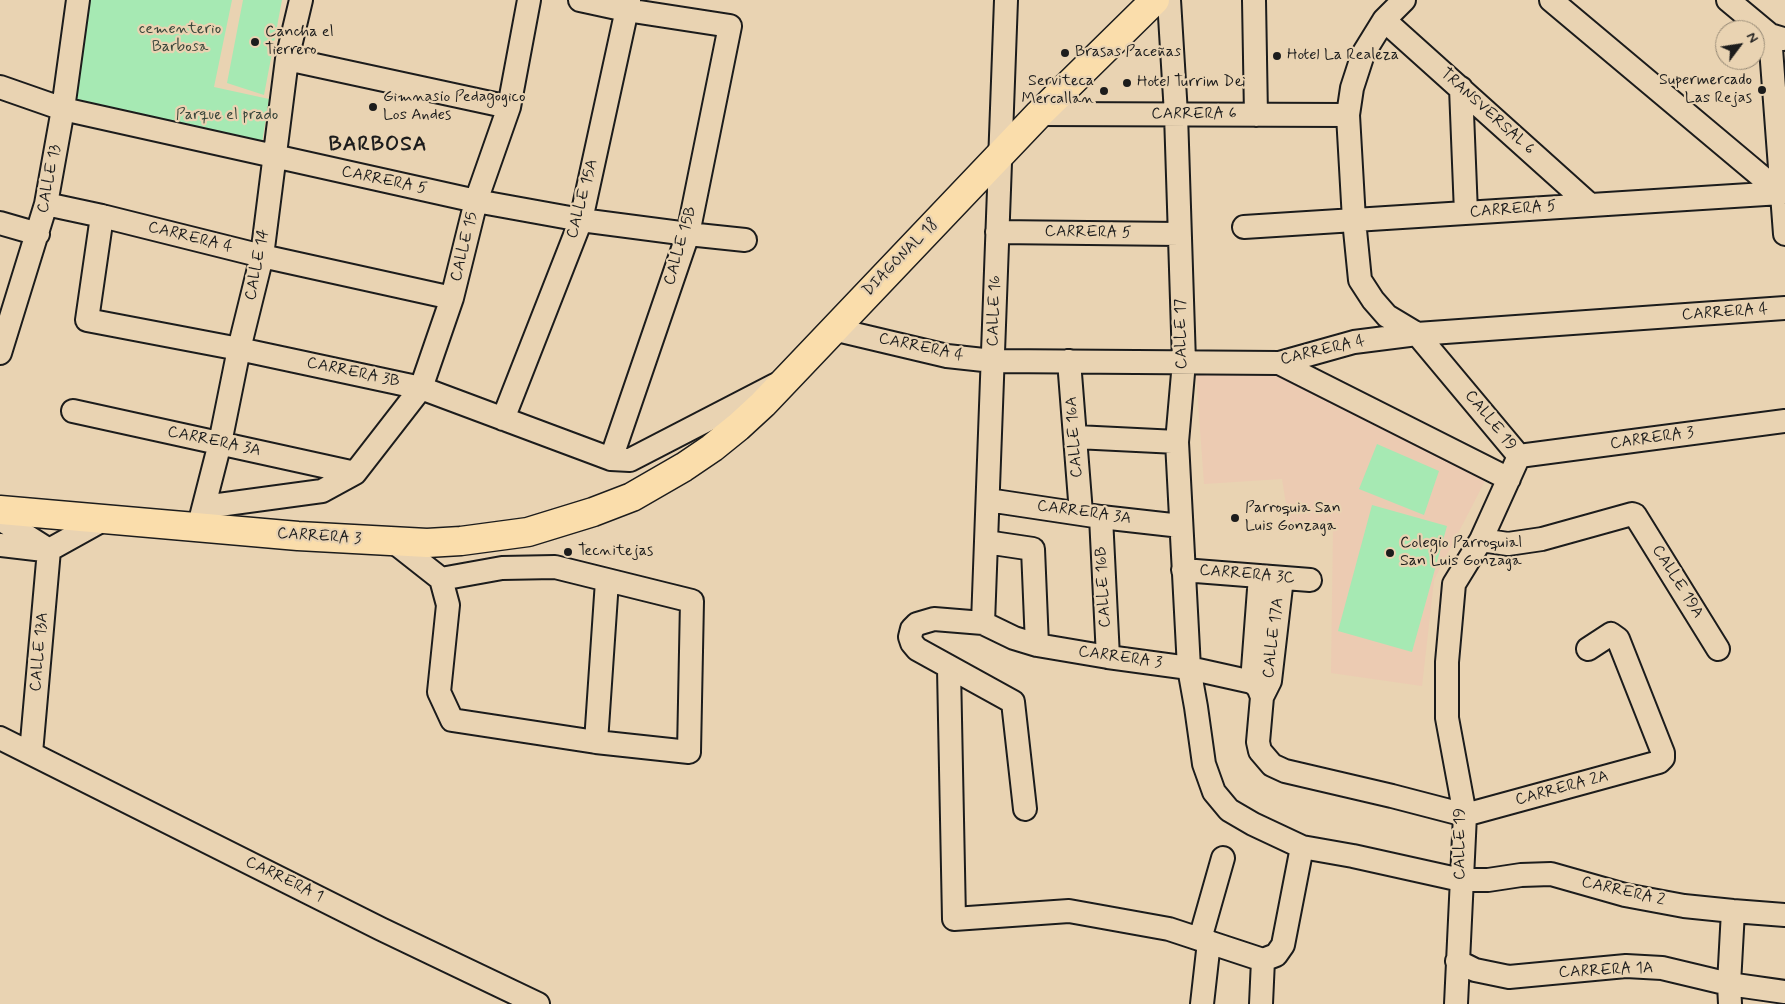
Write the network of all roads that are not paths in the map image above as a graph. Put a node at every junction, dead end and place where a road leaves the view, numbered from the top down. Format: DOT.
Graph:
graph roads {
  1 [pos="78,0"];
  2 [pos="302,0"];
  3 [pos="529,0"];
  4 [pos="580,0"];
  5 [pos="1006,0"];
  6 [pos="1156,0"];
  7 [pos="1168,0"];
  8 [pos="1254,0"];
  9 [pos="1404,0"];
  10 [pos="1551,0"];
  11 [pos="1728,0"];
  12 [pos="628,5"];
  13 [pos="1384,20"];
  14 [pos="1777,38"];
  15 [pos="287,59"];
  16 [pos="0,87"];
  17 [pos="1461,88"];
  18 [pos="509,107"];
  19 [pos="63,109"];
  20 [pos="1039,114"];
  21 [pos="1176,114"];
  22 [pos="1256,115"];
  23 [pos="1348,115"];
  24 [pos="1000,156"];
  25 [pos="275,157"];
  26 [pos="1781,193"];
  27 [pos="476,201"];
  28 [pos="46,204"];
  29 [pos="1590,205"];
  30 [pos="1466,213"];
  31 [pos="102,216"];
  32 [pos="581,220"];
  33 [pos="1354,220"];
  34 [pos="0,223"];
  35 [pos="1244,227"];
  36 [pos="998,232"];
  37 [pos="38,234"];
  38 [pos="688,234"];
  39 [pos="1179,234"];
  40 [pos="1785,234"];
  41 [pos="745,240"];
  42 [pos="262,256"];
  43 [pos="452,298"];
  44 [pos="1785,308"];
  45 [pos="833,329"];
  46 [pos="1418,334"];
  47 [pos="239,349"];
  48 [pos="0,352"];
  49 [pos="993,361"];
  50 [pos="1069,362"];
  51 [pos="1184,362"];
  52 [pos="1279,363"];
  53 [pos="786,379"];
  54 [pos="421,388"];
  55 [pos="73,411"];
  56 [pos="503,419"];
  57 [pos="1785,421"];
  58 [pos="1076,437"];
  59 [pos="1177,442"];
  60 [pos="220,443"];
  61 [pos="1519,456"];
  62 [pos="611,459"];
  63 [pos="355,473"];
  64 [pos="1509,479"];
  65 [pos="632,497"];
  66 [pos="988,500"];
  67 [pos="0,510"];
  68 [pos="1091,515"];
  69 [pos="201,518"];
  70 [pos="0,519"];
  71 [pos="103,520"];
  72 [pos="1181,526"];
  73 [pos="1482,540"];
  74 [pos="394,542"];
  75 [pos="986,542"];
  76 [pos="0,545"];
  77 [pos="49,550"];
  78 [pos="1183,570"];
  79 [pos="1271,577"];
  80 [pos="441,579"];
  81 [pos="1310,580"];
  82 [pos="607,581"];
  83 [pos="983,623"];
  84 [pos="1037,645"];
  85 [pos="1588,649"];
  86 [pos="1718,649"];
  87 [pos="1108,658"];
  88 [pos="1189,668"];
  89 [pos="949,669"];
  90 [pos="1257,689"];
  91 [pos="0,738"];
  92 [pos="596,742"];
  93 [pos="32,753"];
  94 [pos="1025,809"];
  95 [pos="1465,815"];
  96 [pos="1302,847"];
  97 [pos="1223,858"];
  98 [pos="1461,880"];
  99 [pos="1733,911"];
  100 [pos="1785,915"];
  101 [pos="1205,940"];
  102 [pos="1263,960"];
  103 [pos="1457,961"];
  104 [pos="1785,992"];
  105 [pos="1730,994"];
  106 [pos="538,1004"];
  107 [pos="1202,1004"];
  108 [pos="1261,1004"];
  109 [pos="1456,1004"];
  1 -- 19 [label="street, CALLE 13"];
  2 -- 15 [label="street, CALLE 14"];
  3 -- 18 [label="street, CALLE 15"];
  4 -- 12 [label="street"];
  5 -- 24 [label="street, CALLE 16"];
  6 -- 20 [label="main road, DIAGONAL 18"];
  7 -- 21 [label="street, CALLE 17"];
  8 -- 22 [label="street"];
  9 -- 13 [label="street, CALLE 19"];
  10 -- 26 [label="street"];
  11 -- 14 [label="street"];
  12 -- 32 [label="street, CALLE 15A"];
  12 -- 38 [label="street, CALLE 15B"];
  13 -- 17 [label="street, TRANSVERSAL 6"];
  13 -- 23 [label="street, CALLE 19"];
  14 -- 26 [label="street"];
  15 -- 18 [label="street"];
  15 -- 25 [label="street, CALLE 14"];
  16 -- 19 [label="street, CARRERA 5"];
  17 -- 29 [label="street, TRANSVERSAL 6"];
  17 -- 30 [label="street"];
  18 -- 27 [label="street, CALLE 15"];
  19 -- 25 [label="street, CARRERA 5"];
  19 -- 28 [label="street, CALLE 13"];
  20 -- 21 [label="street, CARRERA 6"];
  20 -- 24 [label="main road, DIAGONAL 18"];
  21 -- 22 [label="street, CARRERA 6"];
  21 -- 39 [label="street, CALLE 17"];
  22 -- 23 [label="street, CARRERA 6"];
  23 -- 33 [label="street, CALLE 19"];
  24 -- 36 [label="street, CALLE 16"];
  24 -- 45 [label="main road, DIAGONAL 18"];
  25 -- 27 [label="street, CARRERA 5"];
  25 -- 42 [label="street, CALLE 14"];
  26 -- 29 [label="street, CARRERA 5"];
  26 -- 40 [label="street"];
  27 -- 32 [label="street, CARRERA 5"];
  27 -- 43 [label="street, CALLE 15"];
  28 -- 31 [label="street, CARRERA 4"];
  28 -- 37 [label="street, CALLE 13"];
  29 -- 30 [label="street, CARRERA 5"];
  30 -- 33 [label="street, CARRERA 5"];
  31 -- 42 [label="street, CARRERA 4"];
  31 -- 47 [label="street, CARRERA 3B"];
  32 -- 38 [label="street, CARRERA 5"];
  32 -- 56 [label="street, CALLE 15A"];
  33 -- 35 [label="street, CARRERA 5"];
  33 -- 46 [label="street, CALLE 19"];
  34 -- 37 [label="street"];
  36 -- 39 [label="street, CARRERA 5"];
  36 -- 49 [label="street, CALLE 16"];
  37 -- 48 [label="street, CALLE 13"];
  38 -- 41 [label="street, CARRERA 5"];
  38 -- 62 [label="street, CALLE 15B"];
  39 -- 51 [label="street, CALLE 17"];
  42 -- 43 [label="street, CARRERA 4"];
  42 -- 47 [label="street, CALLE 14"];
  43 -- 54 [label="street, CALLE 15"];
  44 -- 46 [label="street, CARRERA 4"];
  45 -- 49 [label="street, CARRERA 4"];
  45 -- 53 [label="main road, DIAGONAL 18"];
  46 -- 52 [label="street, CARRERA 4"];
  46 -- 61 [label="street, CALLE 19"];
  47 -- 54 [label="street, CARRERA 3B"];
  47 -- 60 [label="street, CALLE 14"];
  49 -- 50 [label="street, CARRERA 4"];
  49 -- 66 [label="street, CALLE 16"];
  50 -- 51 [label="street, CARRERA 4"];
  50 -- 58 [label="street, CALLE 16A"];
  51 -- 52 [label="street, CARRERA 4"];
  51 -- 59 [label="street, CALLE 17"];
  52 -- 64 [label="street"];
  53 -- 62 [label="street"];
  53 -- 65 [label="main road, DIAGONAL 18"];
  54 -- 56 [label="street, CARRERA 3B"];
  54 -- 63 [label="street, CALLE 15"];
  55 -- 60 [label="street, CARRERA 3A"];
  56 -- 62 [label="street, CARRERA 3B"];
  57 -- 61 [label="street, CARRERA 3"];
  58 -- 59 [label="street"];
  58 -- 68 [label="street, CALLE 16A"];
  59 -- 72 [label="street, CALLE 17"];
  60 -- 63 [label="street, CARRERA 3A"];
  60 -- 69 [label="street, CALLE 14"];
  61 -- 64 [label="street, CALLE 19"];
  63 -- 69 [label="street"];
  64 -- 73 [label="street, CALLE 19"];
  65 -- 74 [label="main road, CARRERA 3"];
  66 -- 68 [label="street, CARRERA 3A"];
  66 -- 75 [label="street, CALLE 16"];
  67 -- 71 [label="main road, CARRERA 3"];
  68 -- 72 [label="street, CARRERA 3A"];
  68 -- 87 [label="street, CALLE 16B"];
  69 -- 71 [label="main road, CARRERA 3"];
  69 -- 74 [label="main road, CARRERA 3"];
  70 -- 77 [label="street"];
  71 -- 77 [label="street"];
  72 -- 78 [label="street, CALLE 17"];
  73 -- 86 [label="street, CALLE 19A"];
  73 -- 95 [label="street, CALLE 19"];
  74 -- 80 [label="street"];
  75 -- 83 [label="street, CALLE 16"];
  75 -- 84 [label="street"];
  76 -- 77 [label="street"];
  77 -- 93 [label="street, CALLE 13A"];
  78 -- 79 [label="street, CARRERA 3C"];
  78 -- 88 [label="street, CALLE 17"];
  79 -- 81 [label="street, CARRERA 3C"];
  79 -- 90 [label="street, CALLE 17A"];
  80 -- 82 [label="street"];
  80 -- 92 [label="street"];
  82 -- 92 [label="street"];
  82 -- 92 [label="street"];
  83 -- 84 [label="street, CARRERA 3"];
  83 -- 89 [label="street"];
  84 -- 87 [label="street, CARRERA 3"];
  85 -- 95 [label="street, CARRERA 2A"];
  87 -- 88 [label="street, CARRERA 3"];
  88 -- 90 [label="street, CARRERA 3"];
  88 -- 96 [label="street, CALLE 17"];
  89 -- 94 [label="street"];
  89 -- 101 [label="street"];
  90 -- 95 [label="street, CALLE 17A"];
  91 -- 93 [label="street"];
  93 -- 106 [label="street, CARRERA 1"];
  95 -- 98 [label="street, CALLE 19"];
  96 -- 98 [label="street, CARRERA 2"];
  96 -- 102 [label="street"];
  97 -- 101 [label="street"];
  98 -- 99 [label="street, CARRERA 2"];
  98 -- 103 [label="street, CALLE 19"];
  99 -- 100 [label="street, CARRERA 2"];
  99 -- 105 [label="street"];
  101 -- 102 [label="street"];
  101 -- 107 [label="street"];
  102 -- 108 [label="street"];
  103 -- 105 [label="street, CARRERA 1A"];
  103 -- 109 [label="street, CALLE 19"];
  104 -- 105 [label="street, CARRERA 1A"];
}
